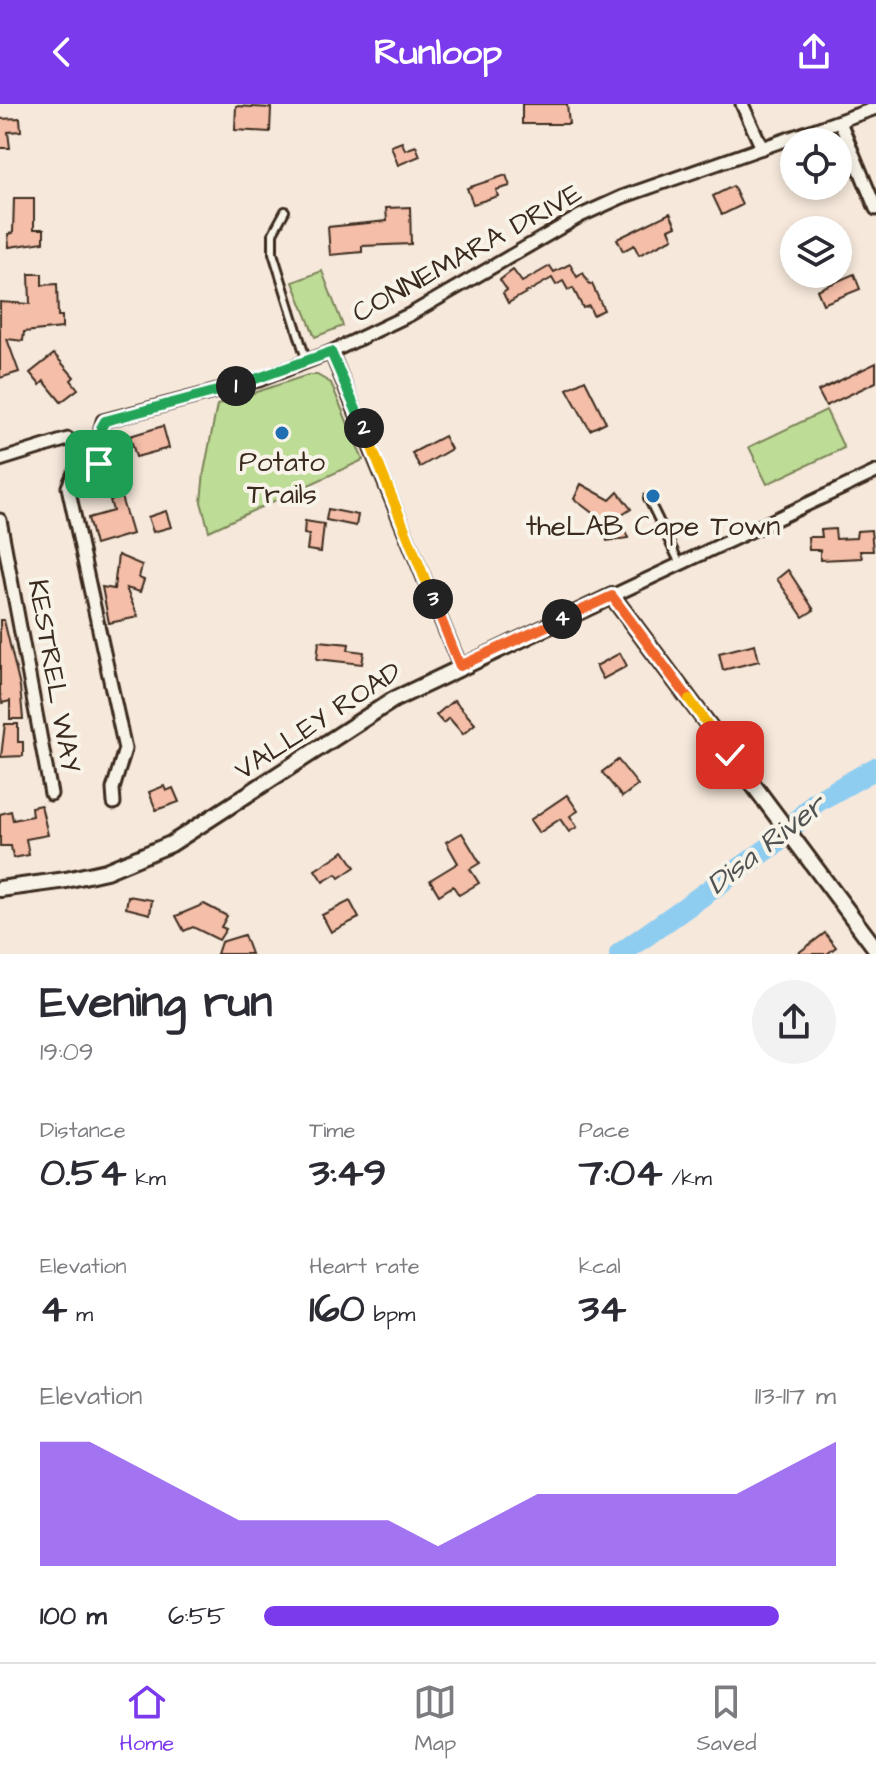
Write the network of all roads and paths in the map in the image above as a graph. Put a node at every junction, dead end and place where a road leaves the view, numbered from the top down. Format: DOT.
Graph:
graph roads {
  1 [pos="742,104"];
  2 [pos="876,108"];
  3 [pos="840,122"];
  4 [pos="762,148"];
  5 [pos="876,209"];
  6 [pos="285,211"];
  7 [pos="331,352"];
  8 [pos="307,362"];
  9 [pos="68,439"];
  10 [pos="0,460"];
  11 [pos="876,472"];
  12 [pos="648,498"];
  13 [pos="0,520"];
  14 [pos="680,564"];
  15 [pos="612,596"];
  16 [pos="460,666"];
  17 [pos="51,794"];
  18 [pos="114,803"];
  19 [pos="0,889"];
  20 [pos="876,949"];
  1 -- 4 [label="street"];
  2 -- 3 [label="street, CONNEMARA DRIVE"];
  3 -- 4 [label="street, CONNEMARA DRIVE"];
  3 -- 5 [label="street"];
  4 -- 7 [label="street, CONNEMARA DRIVE"];
  6 -- 8 [label="lane"];
  7 -- 8 [label="street, CONNEMARA DRIVE"];
  7 -- 16 [label="street"];
  8 -- 18 [label="street, CONNEMARA DRIVE"];
  9 -- 10 [label="street"];
  11 -- 14 [label="street, VALLEY ROAD"];
  12 -- 14 [label="lane"];
  13 -- 17 [label="street, KESTREL WAY"];
  14 -- 15 [label="street, VALLEY ROAD"];
  15 -- 16 [label="street, VALLEY ROAD"];
  15 -- 20 [label="street"];
  16 -- 19 [label="street, VALLEY ROAD"];
}
